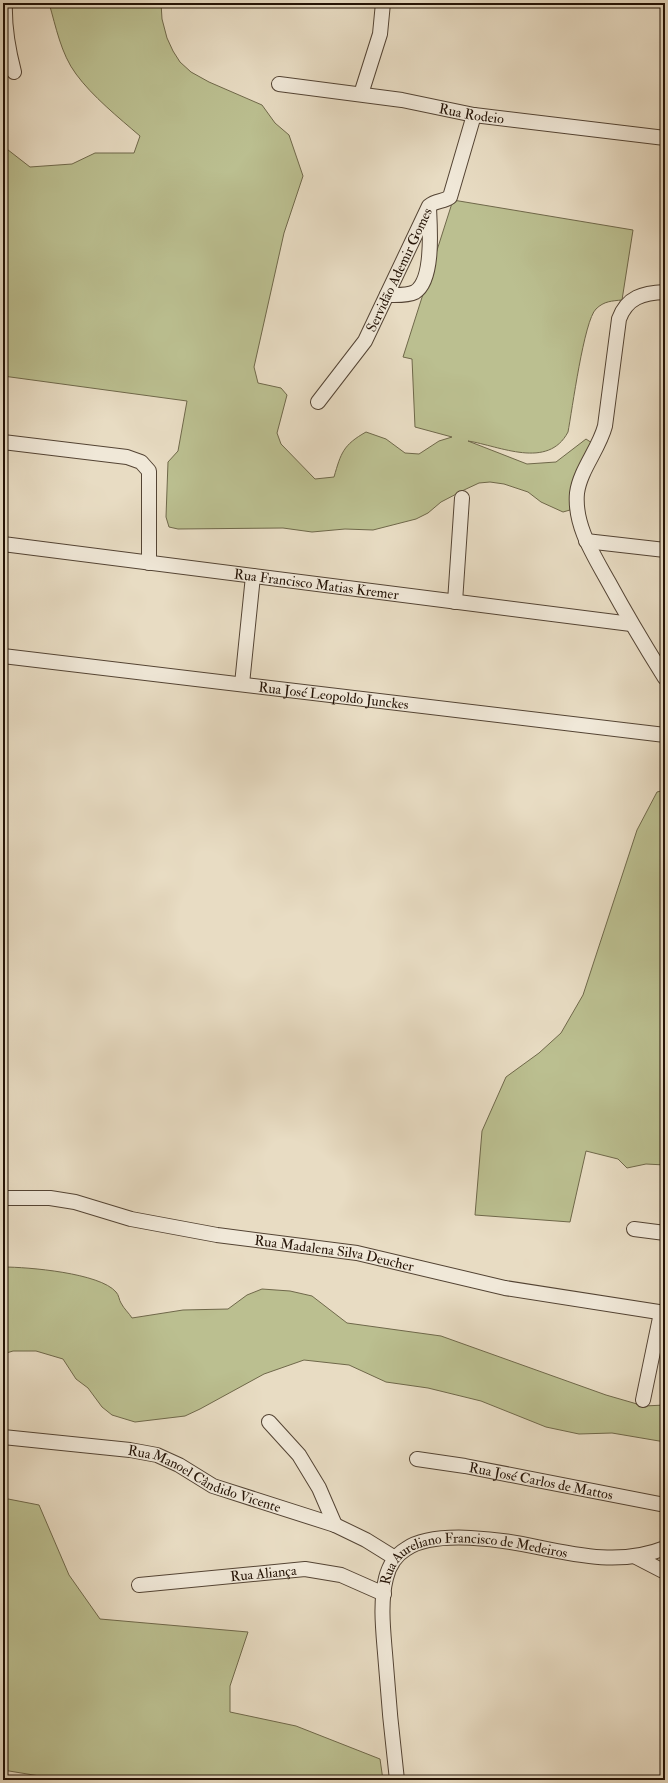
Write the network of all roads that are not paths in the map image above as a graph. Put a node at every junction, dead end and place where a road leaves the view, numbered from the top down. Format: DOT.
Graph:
graph roads {
  1 [pos="5,3"];
  2 [pos="383,3"];
  3 [pos="14,72"];
  4 [pos="279,84"];
  5 [pos="361,94"];
  6 [pos="474,115"];
  7 [pos="665,138"];
  8 [pos="429,206"];
  9 [pos="665,292"];
  10 [pos="387,295"];
  11 [pos="318,402"];
  12 [pos="3,442"];
  13 [pos="462,498"];
  14 [pos="586,541"];
  15 [pos="3,544"];
  16 [pos="665,550"];
  17 [pos="149,563"];
  18 [pos="253,576"];
  19 [pos="455,602"];
  20 [pos="631,624"];
  21 [pos="3,656"];
  22 [pos="665,678"];
  23 [pos="242,684"];
  24 [pos="665,735"];
  25 [pos="3,1198"];
  26 [pos="634,1229"];
  27 [pos="665,1233"];
  28 [pos="663,1313"];
  29 [pos="643,1400"];
  30 [pos="269,1422"];
  31 [pos="3,1437"];
  32 [pos="417,1459"];
  33 [pos="665,1505"];
  34 [pos="335,1525"];
  35 [pos="665,1548"];
  36 [pos="636,1557"];
  37 [pos="395,1558"];
  38 [pos="665,1572"];
  39 [pos="139,1585"];
  40 [pos="384,1594"];
  41 [pos="397,1780"];
  1 -- 3 [label="street"];
  2 -- 5 [label="street"];
  4 -- 5 [label="street, Rua Rodeio"];
  5 -- 6 [label="street, Rua Rodeio"];
  6 -- 7 [label="street, Rua Rodeio"];
  6 -- 8 [label="street, Servidão Ademir Gomes"];
  8 -- 10 [label="street, Servidão Ademir Gomes"];
  8 -- 10 [label="street"];
  9 -- 14 [label="street"];
  10 -- 11 [label="street, Servidão Ademir Gomes"];
  12 -- 17 [label="street"];
  13 -- 19 [label="street"];
  14 -- 16 [label="street"];
  14 -- 20 [label="street"];
  15 -- 17 [label="street, Rua Francisco Matias Kremer"];
  17 -- 18 [label="street, Rua Francisco Matias Kremer"];
  18 -- 19 [label="street, Rua Francisco Matias Kremer"];
  18 -- 23 [label="street"];
  19 -- 20 [label="street, Rua Francisco Matias Kremer"];
  20 -- 22 [label="street"];
  21 -- 23 [label="street, Rua José Leopoldo Junckes"];
  23 -- 24 [label="street, Rua José Leopoldo Junckes"];
  25 -- 28 [label="street, Rua Madalena Silva Deucher"];
  26 -- 27 [label="street"];
  28 -- 29 [label="street"];
  30 -- 34 [label="street"];
  31 -- 34 [label="street, Rua Manoel Cândido Vicente"];
  32 -- 33 [label="street, Rua José Carlos de Mattos"];
  34 -- 37 [label="street, Rua Manoel Cândido Vicente"];
  35 -- 36 [label="street, Rua Aureliano Francisco de Medeiros"];
  36 -- 37 [label="street, Rua Aureliano Francisco de Medeiros"];
  36 -- 38 [label="street"];
  37 -- 40 [label="street, Rua Aureliano Francisco de Medeiros"];
  39 -- 40 [label="street, Rua Aliança"];
  40 -- 41 [label="street, Rua Aureliano Francisco de Medeiros"];
}
